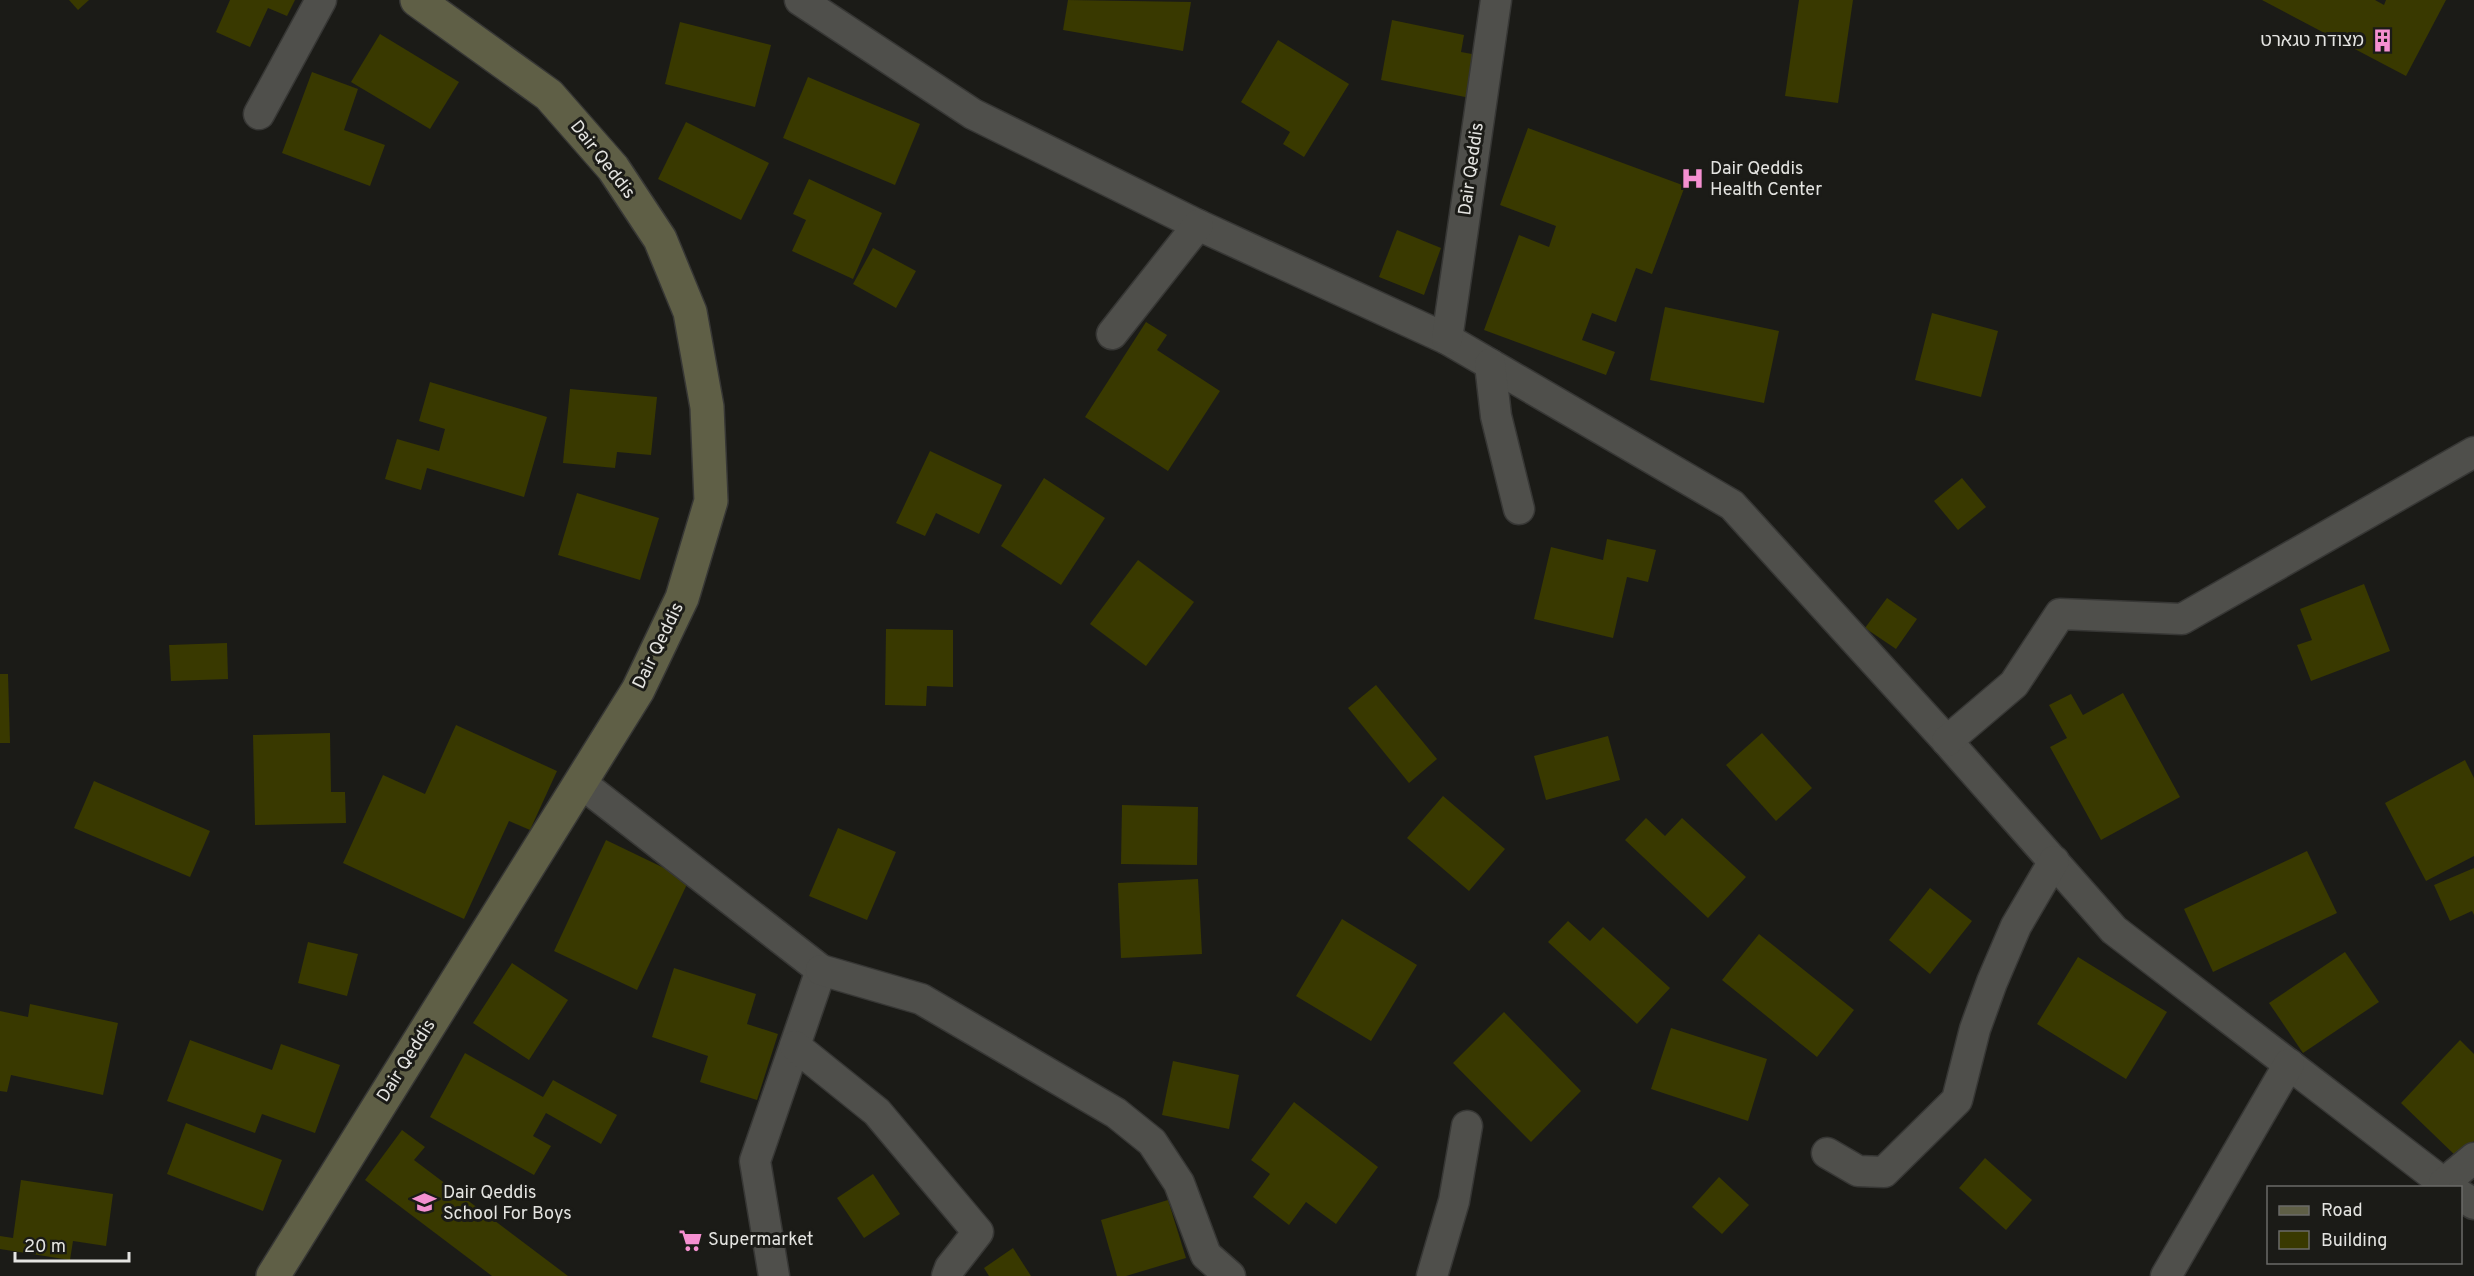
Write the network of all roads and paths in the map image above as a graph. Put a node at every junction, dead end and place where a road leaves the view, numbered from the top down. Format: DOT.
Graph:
graph roads {
  1 [pos="321,0"];
  2 [pos="801,0"];
  3 [pos="1496,0"];
  4 [pos="434,6"];
  5 [pos="259,114"];
  6 [pos="1198,225"];
  7 [pos="1112,334"];
  8 [pos="1447,339"];
  9 [pos="1490,364"];
  10 [pos="2474,452"];
  11 [pos="1519,509"];
  12 [pos="1947,741"];
  13 [pos="580,783"];
  14 [pos="2054,861"];
  15 [pos="821,970"];
  16 [pos="795,1046"];
  17 [pos="2289,1064"];
  18 [pos="1467,1126"];
  19 [pos="1827,1152"];
  20 [pos="2474,1158"];
  21 [pos="2449,1186"];
  22 [pos="2453,1186"];
  23 [pos="273,1276"];
  24 [pos="774,1276"];
  25 [pos="947,1276"];
  26 [pos="1230,1276"];
  27 [pos="1432,1276"];
  28 [pos="2166,1276"];
  1 -- 5 [label="street"];
  2 -- 6 [label="street"];
  3 -- 8 [label="street, Dair Qeddis"];
  4 -- 13 [label="main road, Dair Qeddis"];
  6 -- 7 [label="street"];
  6 -- 8 [label="street"];
  8 -- 9 [label="street"];
  9 -- 11 [label="street"];
  9 -- 12 [label="street"];
  10 -- 12 [label="street"];
  12 -- 14 [label="street"];
  13 -- 15 [label="street"];
  13 -- 23 [label="main road, Dair Qeddis"];
  14 -- 17 [label="street"];
  14 -- 19 [label="street"];
  15 -- 16 [label="street"];
  15 -- 26 [label="street"];
  16 -- 24 [label="street"];
  16 -- 25 [label="street"];
  17 -- 21 [label="street"];
  17 -- 28 [label="street"];
  18 -- 27 [label="street"];
  20 -- 22 [label="street"];
}
